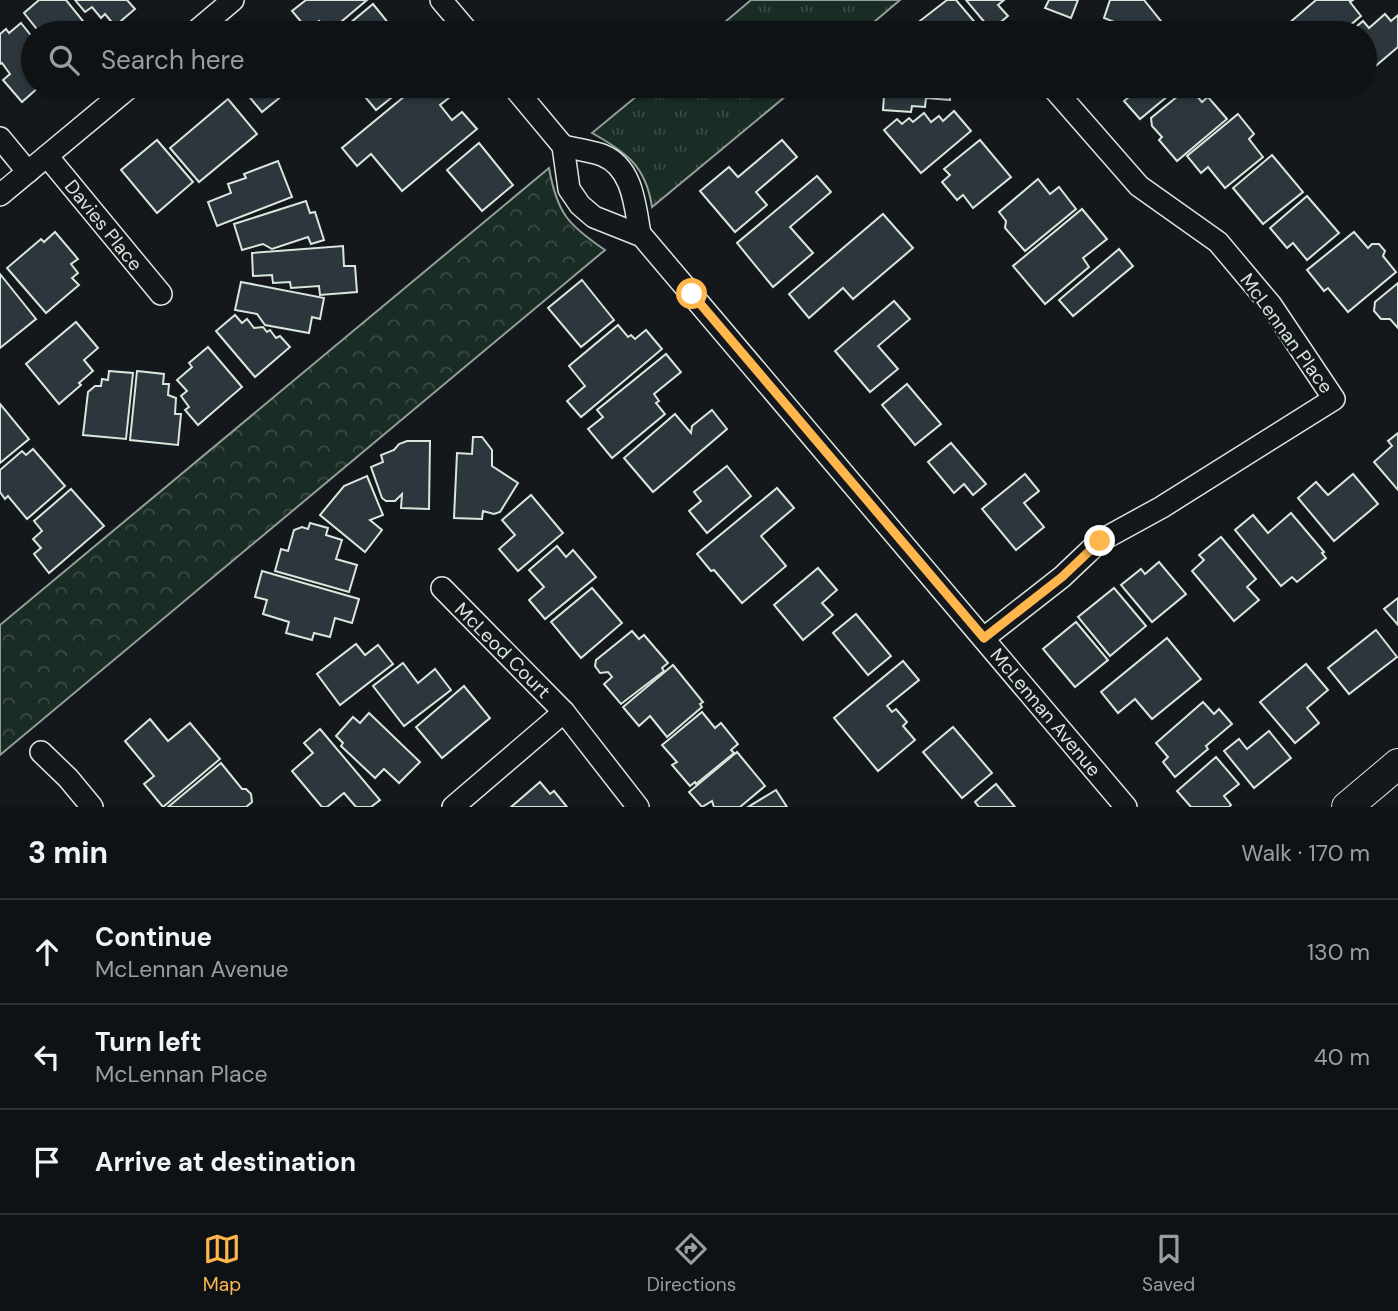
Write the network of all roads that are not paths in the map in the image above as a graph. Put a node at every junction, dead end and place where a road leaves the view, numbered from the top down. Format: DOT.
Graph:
graph roads {
  1 [pos="233,0"];
  2 [pos="441,0"];
  3 [pos="208,21"];
  4 [pos="459,21"];
  5 [pos="117,98"];
  6 [pos="523,98"];
  7 [pos="1062,98"];
  8 [pos="0,138"];
  9 [pos="563,146"];
  10 [pos="47,156"];
  11 [pos="28,172"];
  12 [pos="0,195"];
  13 [pos="640,234"];
  14 [pos="161,294"];
  15 [pos="442,588"];
  16 [pos="984,638"];
  17 [pos="564,712"];
  18 [pos="41,752"];
  19 [pos="1398,764"];
  20 [pos="92,807"];
  21 [pos="453,807"];
  22 [pos="638,807"];
  23 [pos="1126,807"];
  24 [pos="1347,807"];
  1 -- 3 [label="street"];
  2 -- 4 [label="street"];
  5 -- 10 [label="street"];
  6 -- 9 [label="street"];
  7 -- 16 [label="street, McLennan Place"];
  8 -- 11 [label="street"];
  9 -- 13 [label="street, McLennan Avenue"];
  9 -- 13 [label="street"];
  10 -- 11 [label="street"];
  10 -- 14 [label="street, Davies Place"];
  11 -- 12 [label="street"];
  13 -- 16 [label="street, McLennan Avenue"];
  15 -- 17 [label="street, McLeod Court"];
  16 -- 23 [label="street, McLennan Avenue"];
  17 -- 21 [label="street, McLeod Court"];
  17 -- 22 [label="street, McLeod Court"];
  18 -- 20 [label="street"];
  19 -- 24 [label="main road"];
}
